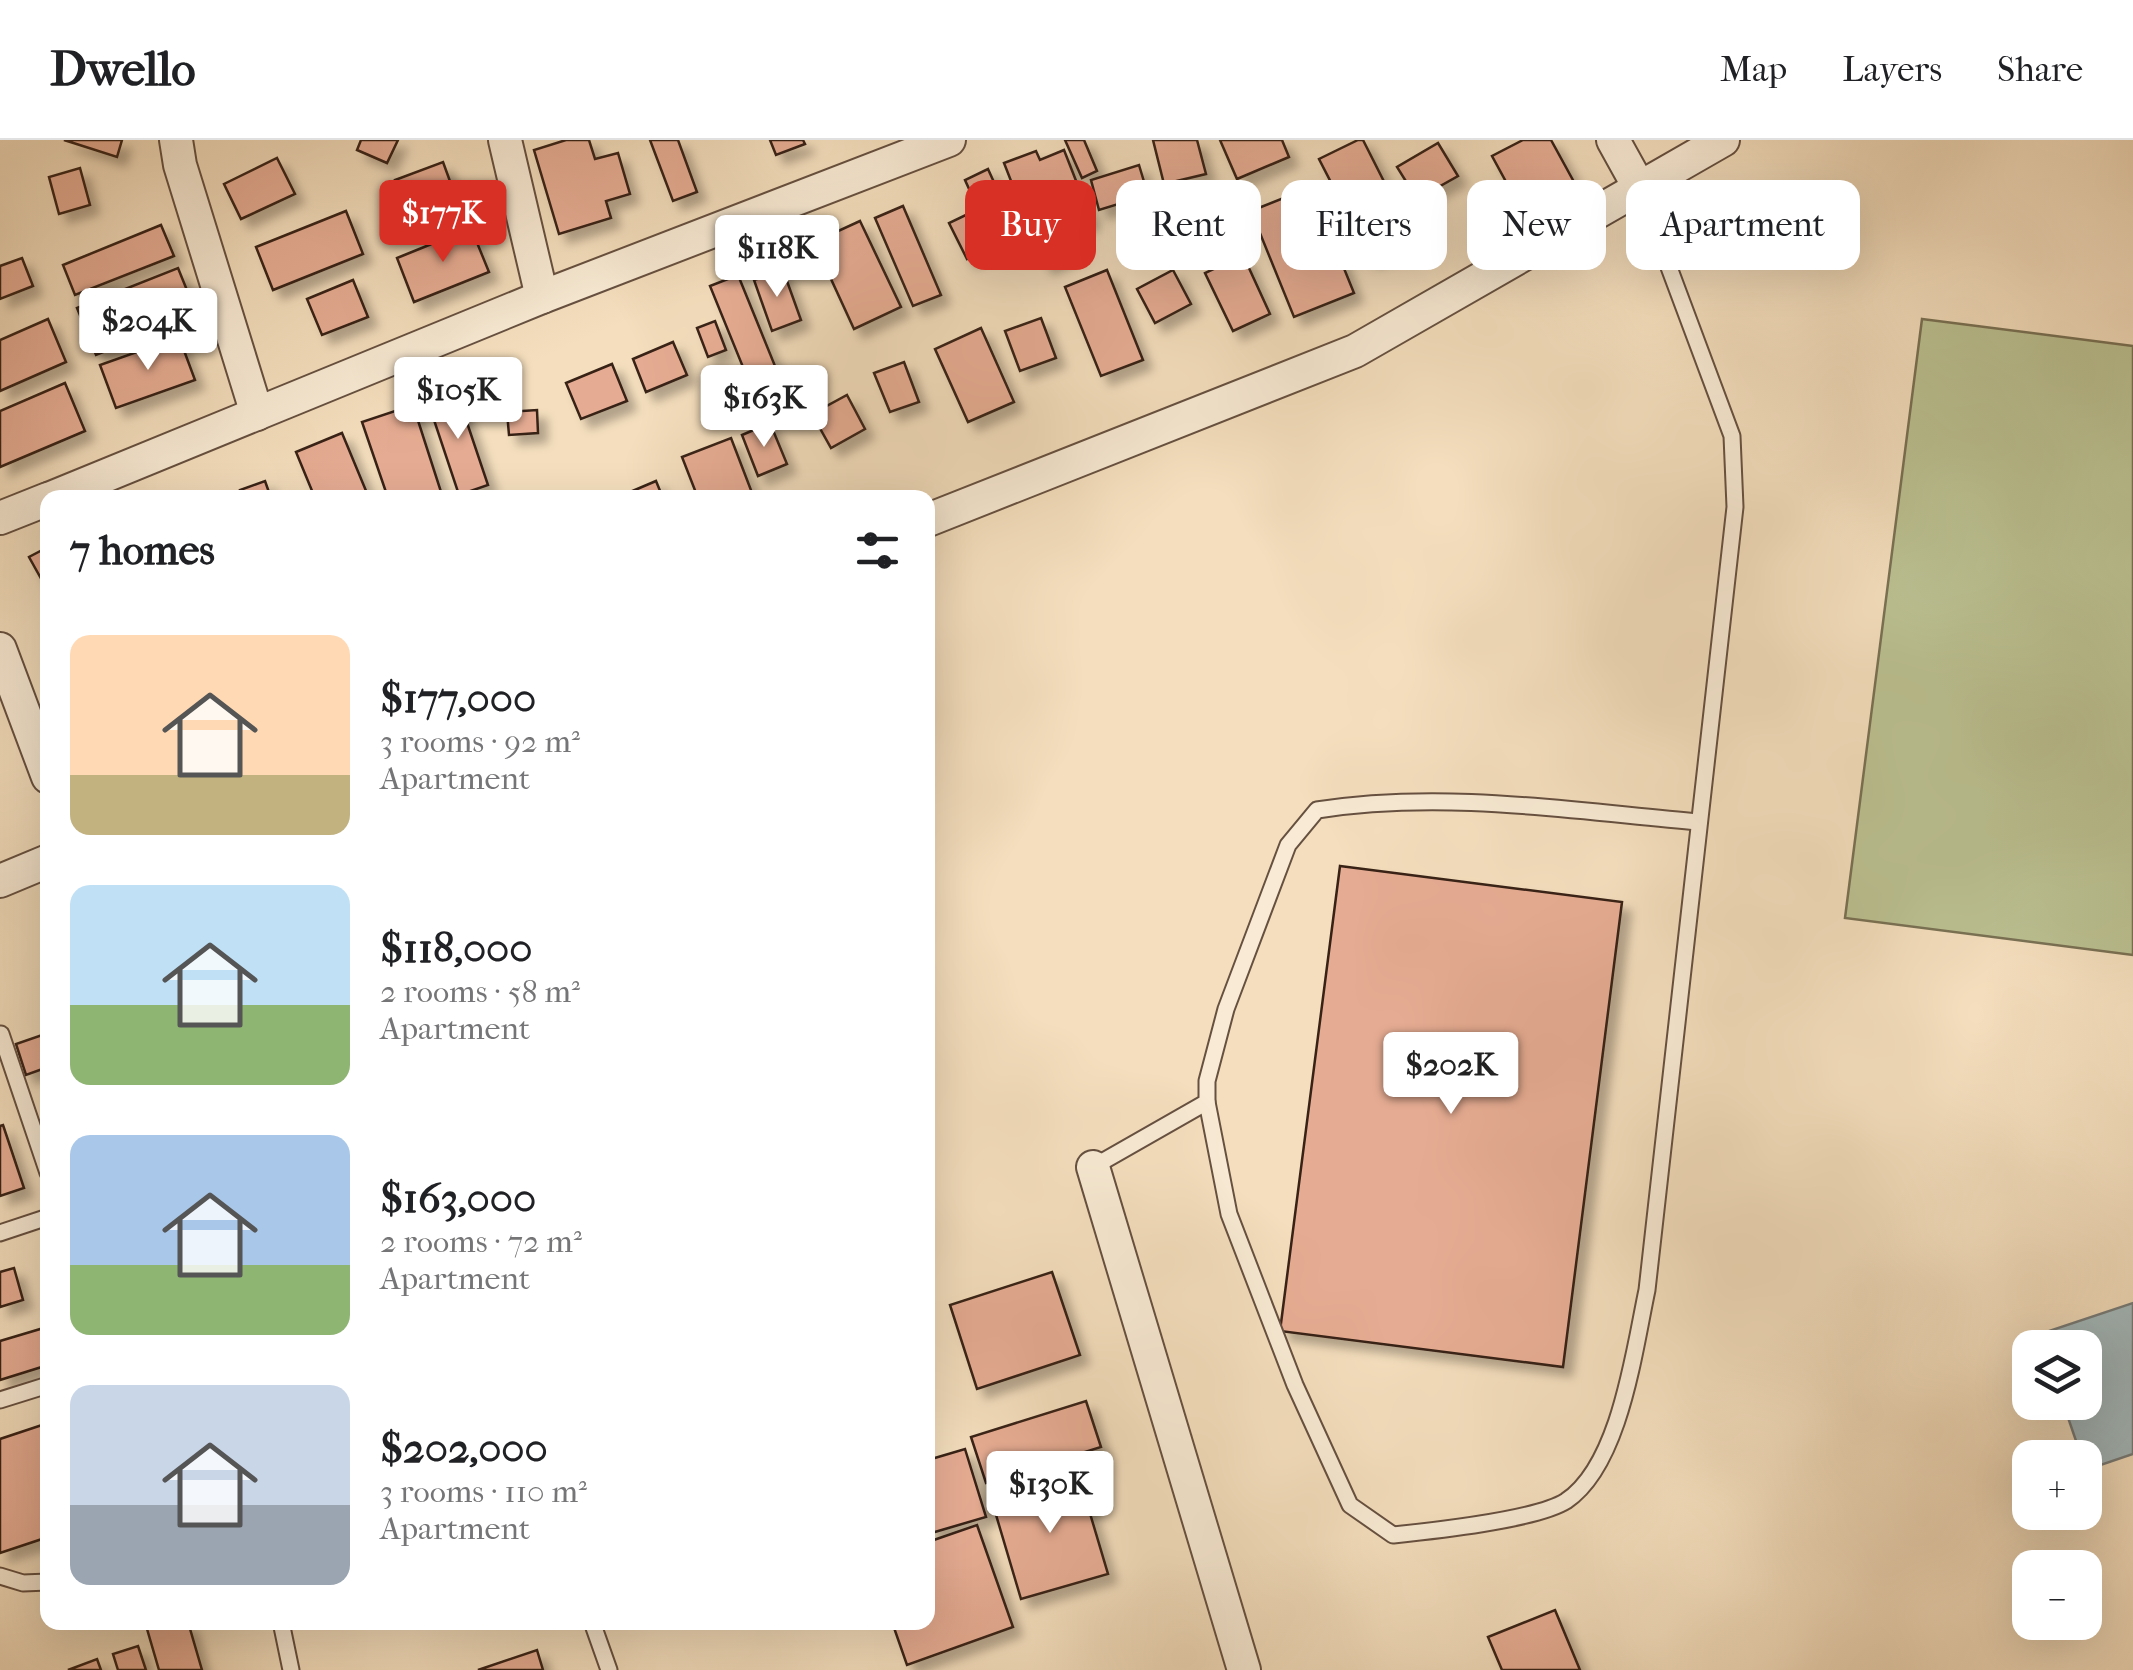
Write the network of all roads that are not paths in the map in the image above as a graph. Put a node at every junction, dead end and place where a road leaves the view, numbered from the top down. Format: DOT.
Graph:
graph roads {
  1 [pos="176,140"];
  2 [pos="505,140"];
  3 [pos="949,140"];
  4 [pos="1613,140"];
  5 [pos="1723,140"];
  6 [pos="1635,180"];
  7 [pos="1653,180"];
  8 [pos="1626,195"];
  9 [pos="1670,270"];
  10 [pos="542,297"];
  11 [pos="257,414"];
  12 [pos="69,490"];
  13 [pos="40,502"];
  14 [pos="935,517"];
  15 [pos="0,518"];
  16 [pos="0,649"];
  17 [pos="40,756"];
  18 [pos="1700,822"];
  19 [pos="40,864"];
  20 [pos="0,880"];
  21 [pos="1,1034"];
  22 [pos="1207,1102"];
  23 [pos="40,1149"];
  24 [pos="1093,1168"];
  25 [pos="40,1220"];
  26 [pos="0,1233"];
  27 [pos="40,1388"];
  28 [pos="0,1400"];
  29 [pos="0,1576"];
  30 [pos="40,1582"];
  31 [pos="284,1630"];
  32 [pos="595,1630"];
  33 [pos="291,1670"];
  34 [pos="609,1670"];
  35 [pos="1244,1670"];
  1 -- 11 [label="street"];
  2 -- 10 [label="street"];
  3 -- 10 [label="street"];
  4 -- 6 [label="street"];
  5 -- 7 [label="street"];
  8 -- 14 [label="street"];
  9 -- 18 [label="lane"];
  10 -- 11 [label="street"];
  11 -- 12 [label="street"];
  13 -- 15 [label="street"];
  16 -- 17 [label="street"];
  18 -- 22 [label="lane"];
  18 -- 22 [label="lane"];
  19 -- 20 [label="street"];
  21 -- 23 [label="lane"];
  22 -- 24 [label="lane"];
  24 -- 35 [label="street"];
  25 -- 26 [label="lane"];
  27 -- 28 [label="lane"];
  29 -- 30 [label="lane"];
  31 -- 33 [label="lane"];
  32 -- 34 [label="lane"];
}
